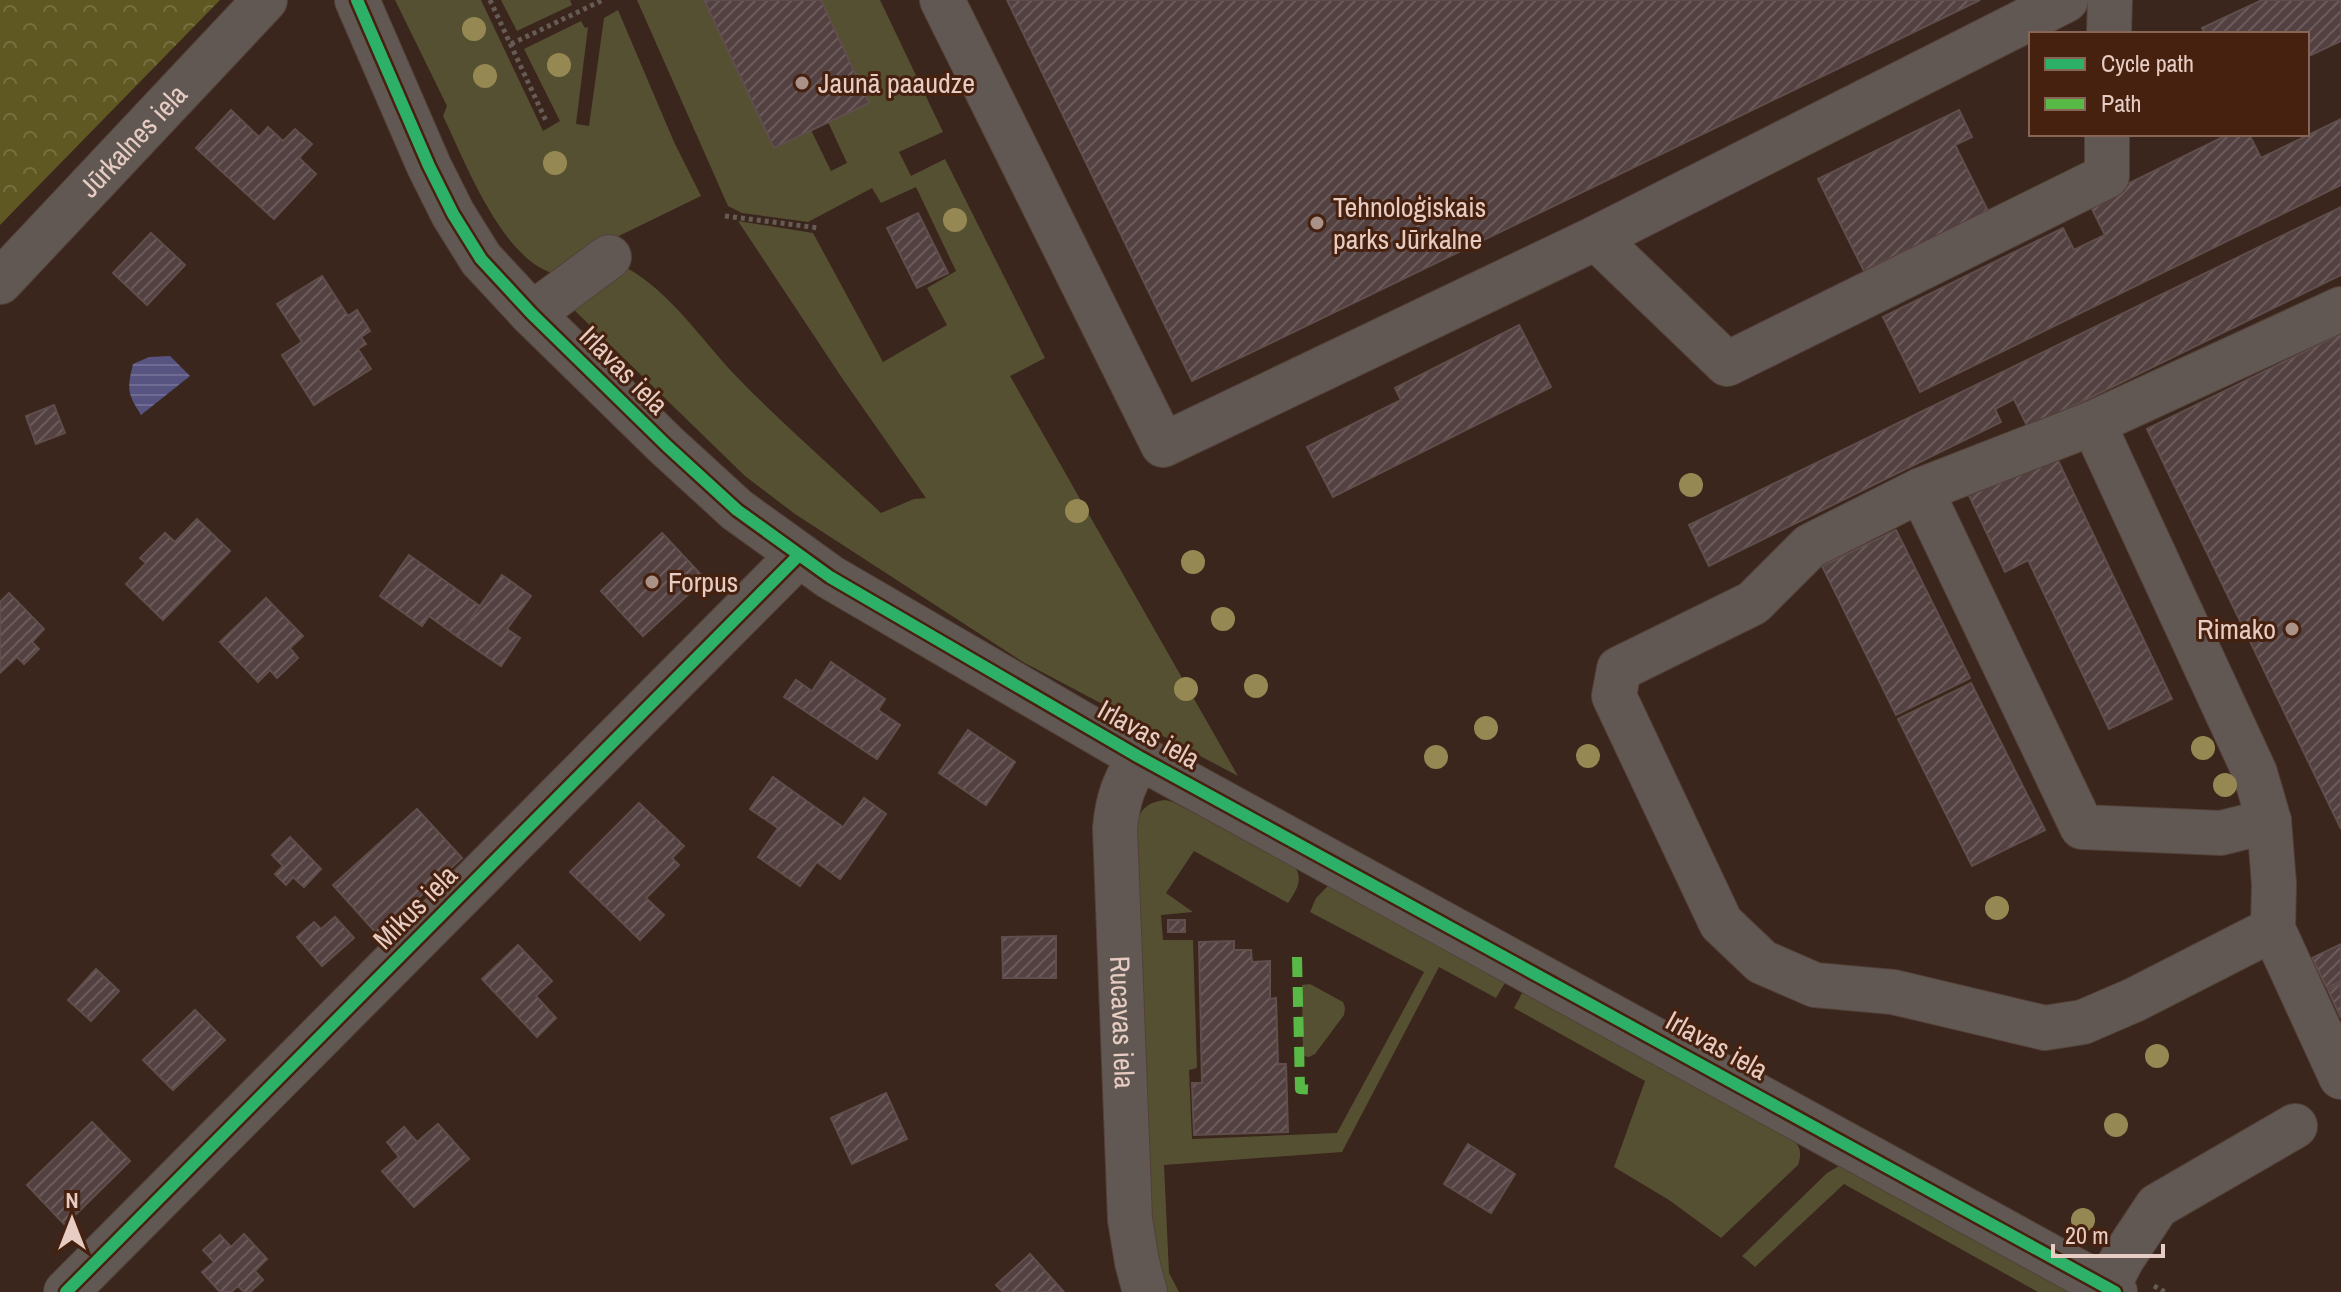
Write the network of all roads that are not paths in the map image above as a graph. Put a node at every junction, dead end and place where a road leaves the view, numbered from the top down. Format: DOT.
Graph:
graph roads {
  1 [pos="265,0"];
  2 [pos="357,0"];
  3 [pos="942,0"];
  4 [pos="2066,0"];
  5 [pos="2110,0"];
  6 [pos="2109,32"];
  7 [pos="2107,136"];
  8 [pos="1596,238"];
  9 [pos="609,257"];
  10 [pos="0,282"];
  11 [pos="2341,309"];
  12 [pos="532,314"];
  13 [pos="2093,423"];
  14 [pos="1921,490"];
  15 [pos="798,556"];
  16 [pos="1139,757"];
  17 [pos="2269,821"];
  18 [pos="2273,929"];
  19 [pos="2341,1077"];
  20 [pos="2295,1126"];
  21 [pos="2113,1282"];
  22 [pos="66,1292"];
  23 [pos="1145,1292"];
  1 -- 10 [label="street, Jūrkalnes iela"];
  2 -- 12 [label="street, Irlavas iela"];
  3 -- 8 [label="street"];
  4 -- 8 [label="street"];
  5 -- 6 [label="street"];
  7 -- 8 [label="street"];
  9 -- 12 [label="street"];
  11 -- 13 [label="street"];
  12 -- 15 [label="street, Irlavas iela"];
  13 -- 14 [label="street"];
  13 -- 17 [label="street"];
  14 -- 17 [label="street"];
  14 -- 18 [label="street"];
  15 -- 16 [label="street, Irlavas iela"];
  15 -- 22 [label="street, Mikus iela"];
  16 -- 21 [label="street, Irlavas iela"];
  16 -- 23 [label="street, Rucavas iela"];
  17 -- 18 [label="street"];
  18 -- 19 [label="street"];
  20 -- 21 [label="street"];
}
